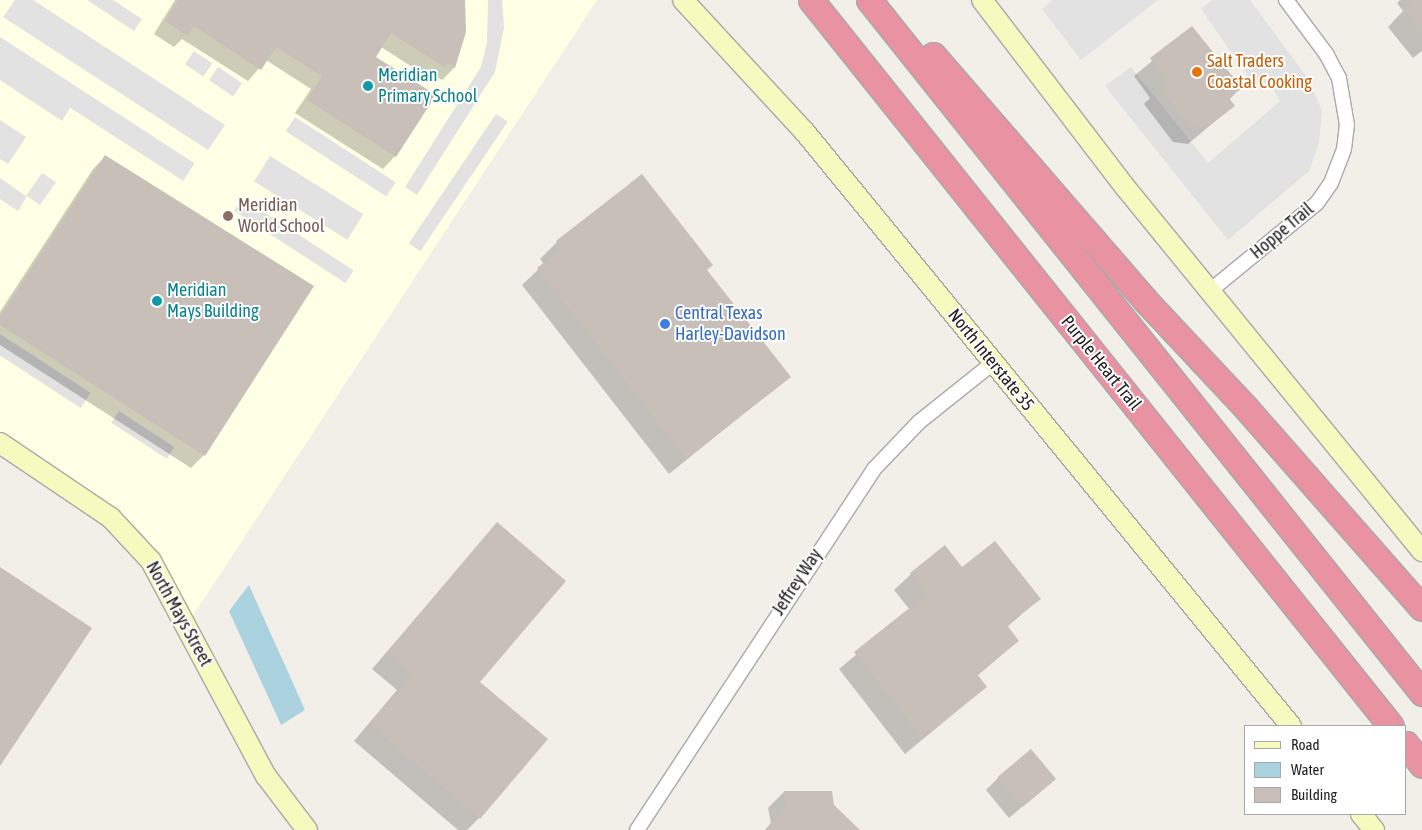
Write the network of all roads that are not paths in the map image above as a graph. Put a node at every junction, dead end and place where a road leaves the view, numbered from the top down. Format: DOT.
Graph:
graph roads {
  1 [pos="683,0"];
  2 [pos="811,0"];
  3 [pos="869,0"];
  4 [pos="884,0"];
  5 [pos="982,0"];
  6 [pos="1286,0"];
  7 [pos="1211,290"];
  8 [pos="993,363"];
  9 [pos="0,443"];
  10 [pos="1422,551"];
  11 [pos="1422,608"];
  12 [pos="1422,693"];
  13 [pos="1290,725"];
  14 [pos="1390,725"];
  15 [pos="1407,745"];
  16 [pos="1422,765"];
  17 [pos="307,830"];
  18 [pos="637,830"];
  1 -- 8 [label="main road, North Interstate 35"];
  2 -- 14 [label="highway, Purple Heart Trail"];
  3 -- 12 [label="highway"];
  4 -- 11 [label="highway"];
  5 -- 7 [label="main road"];
  6 -- 7 [label="street, Hoppe Trail"];
  7 -- 10 [label="main road"];
  8 -- 13 [label="main road, North Interstate 35"];
  8 -- 18 [label="street, Jeffrey Way"];
  9 -- 17 [label="main road, North Mays Street"];
  15 -- 16 [label="highway"];
}
